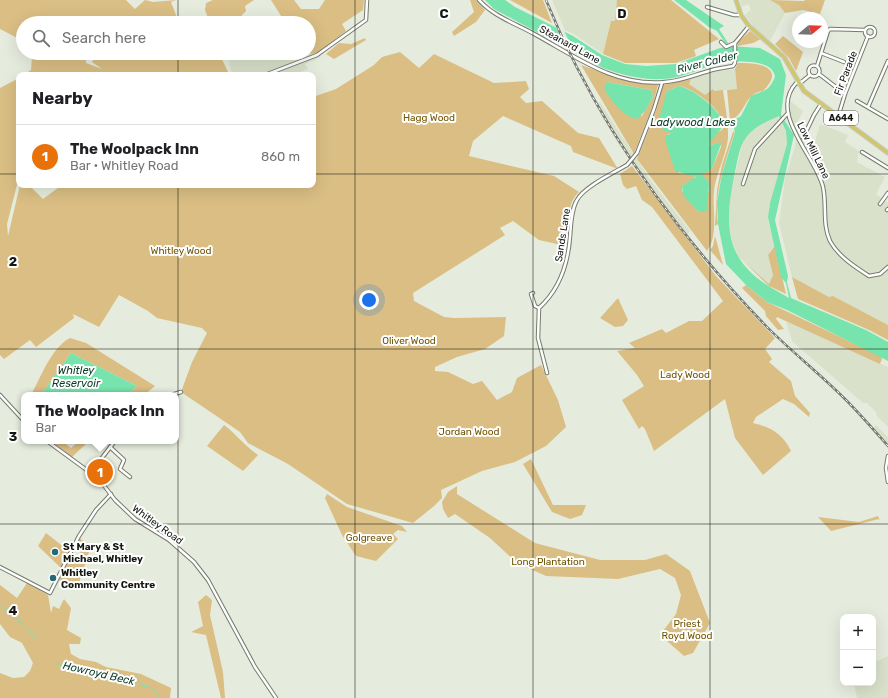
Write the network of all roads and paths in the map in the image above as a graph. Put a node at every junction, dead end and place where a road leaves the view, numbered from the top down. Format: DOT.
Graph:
graph roads {
  1 [pos="367,0"];
  2 [pos="480,0"];
  3 [pos="736,0"];
  4 [pos="707,7"];
  5 [pos="741,15"];
  6 [pos="749,26"];
  7 [pos="865,30"];
  8 [pos="868,36"];
  9 [pos="722,42"];
  10 [pos="734,44"];
  11 [pos="821,53"];
  12 [pos="316,55"];
  13 [pos="304,60"];
  14 [pos="888,61"];
  15 [pos="844,62"];
  16 [pos="817,66"];
  17 [pos="887,70"];
  18 [pos="273,72"];
  19 [pos="819,74"];
  20 [pos="810,75"];
  21 [pos="662,83"];
  22 [pos="798,83"];
  23 [pos="845,94"];
  24 [pos="857,101"];
  25 [pos="821,104"];
  26 [pos="868,107"];
  27 [pos="788,113"];
  28 [pos="838,117"];
  29 [pos="888,119"];
  30 [pos="803,138"];
  31 [pos="862,152"];
  32 [pos="888,152"];
  33 [pos="888,168"];
  34 [pos="743,184"];
  35 [pos="888,193"];
  36 [pos="880,204"];
  37 [pos="888,267"];
  38 [pos="533,294"];
  39 [pos="539,308"];
  40 [pos="547,373"];
  41 [pos="0,395"];
  42 [pos="21,419"];
  43 [pos="51,444"];
  44 [pos="112,444"];
  45 [pos="110,447"];
  46 [pos="888,456"];
  47 [pos="90,472"];
  48 [pos="130,477"];
  49 [pos="888,482"];
  50 [pos="111,494"];
  51 [pos="0,567"];
  52 [pos="276,698"];
  1 -- 12 [label="street"];
  2 -- 21 [label="street, Steanard Lane"];
  3 -- 5 [label="highway, A644"];
  4 -- 5 [label="street"];
  5 -- 6 [label="highway, A644"];
  6 -- 10 [label="street"];
  6 -- 22 [label="highway, A644"];
  7 -- 8 [label="street"];
  7 -- 8 [label="street, Fir Parade"];
  7 -- 11 [label="street"];
  8 -- 23 [label="street, Fir Parade"];
  9 -- 10 [label="street"];
  10 -- 21 [label="street, Steanard Lane"];
  11 -- 15 [label="street"];
  11 -- 16 [label="street"];
  13 -- 18 [label="street"];
  14 -- 17 [label="street"];
  16 -- 19 [label="street"];
  16 -- 20 [label="street"];
  17 -- 26 [label="street"];
  19 -- 20 [label="street"];
  19 -- 23 [label="street"];
  20 -- 22 [label="street"];
  21 -- 39 [label="street, Sands Lane, bridge"];
  22 -- 25 [label="highway, A644"];
  22 -- 27 [label="street, Low Mill Lane"];
  23 -- 28 [label="street, Fir Parade"];
  24 -- 26 [label="street"];
  25 -- 28 [label="highway, A644"];
  25 -- 30 [label="street"];
  26 -- 29 [label="street"];
  27 -- 34 [label="street"];
  27 -- 37 [label="street, Low Mill Lane"];
  28 -- 32 [label="highway, A644"];
  31 -- 33 [label="street"];
  35 -- 36 [label="street"];
  38 -- 39 [label="street"];
  39 -- 40 [label="street"];
  41 -- 42 [label="street"];
  43 -- 47 [label="street, Whitley Road"];
  44 -- 45 [label="street"];
  45 -- 47 [label="street"];
  45 -- 48 [label="street"];
  46 -- 49 [label="street"];
  47 -- 50 [label="street, Whitley Road"];
  50 -- 51 [label="street"];
  50 -- 52 [label="street, Whitley Road"];
}
